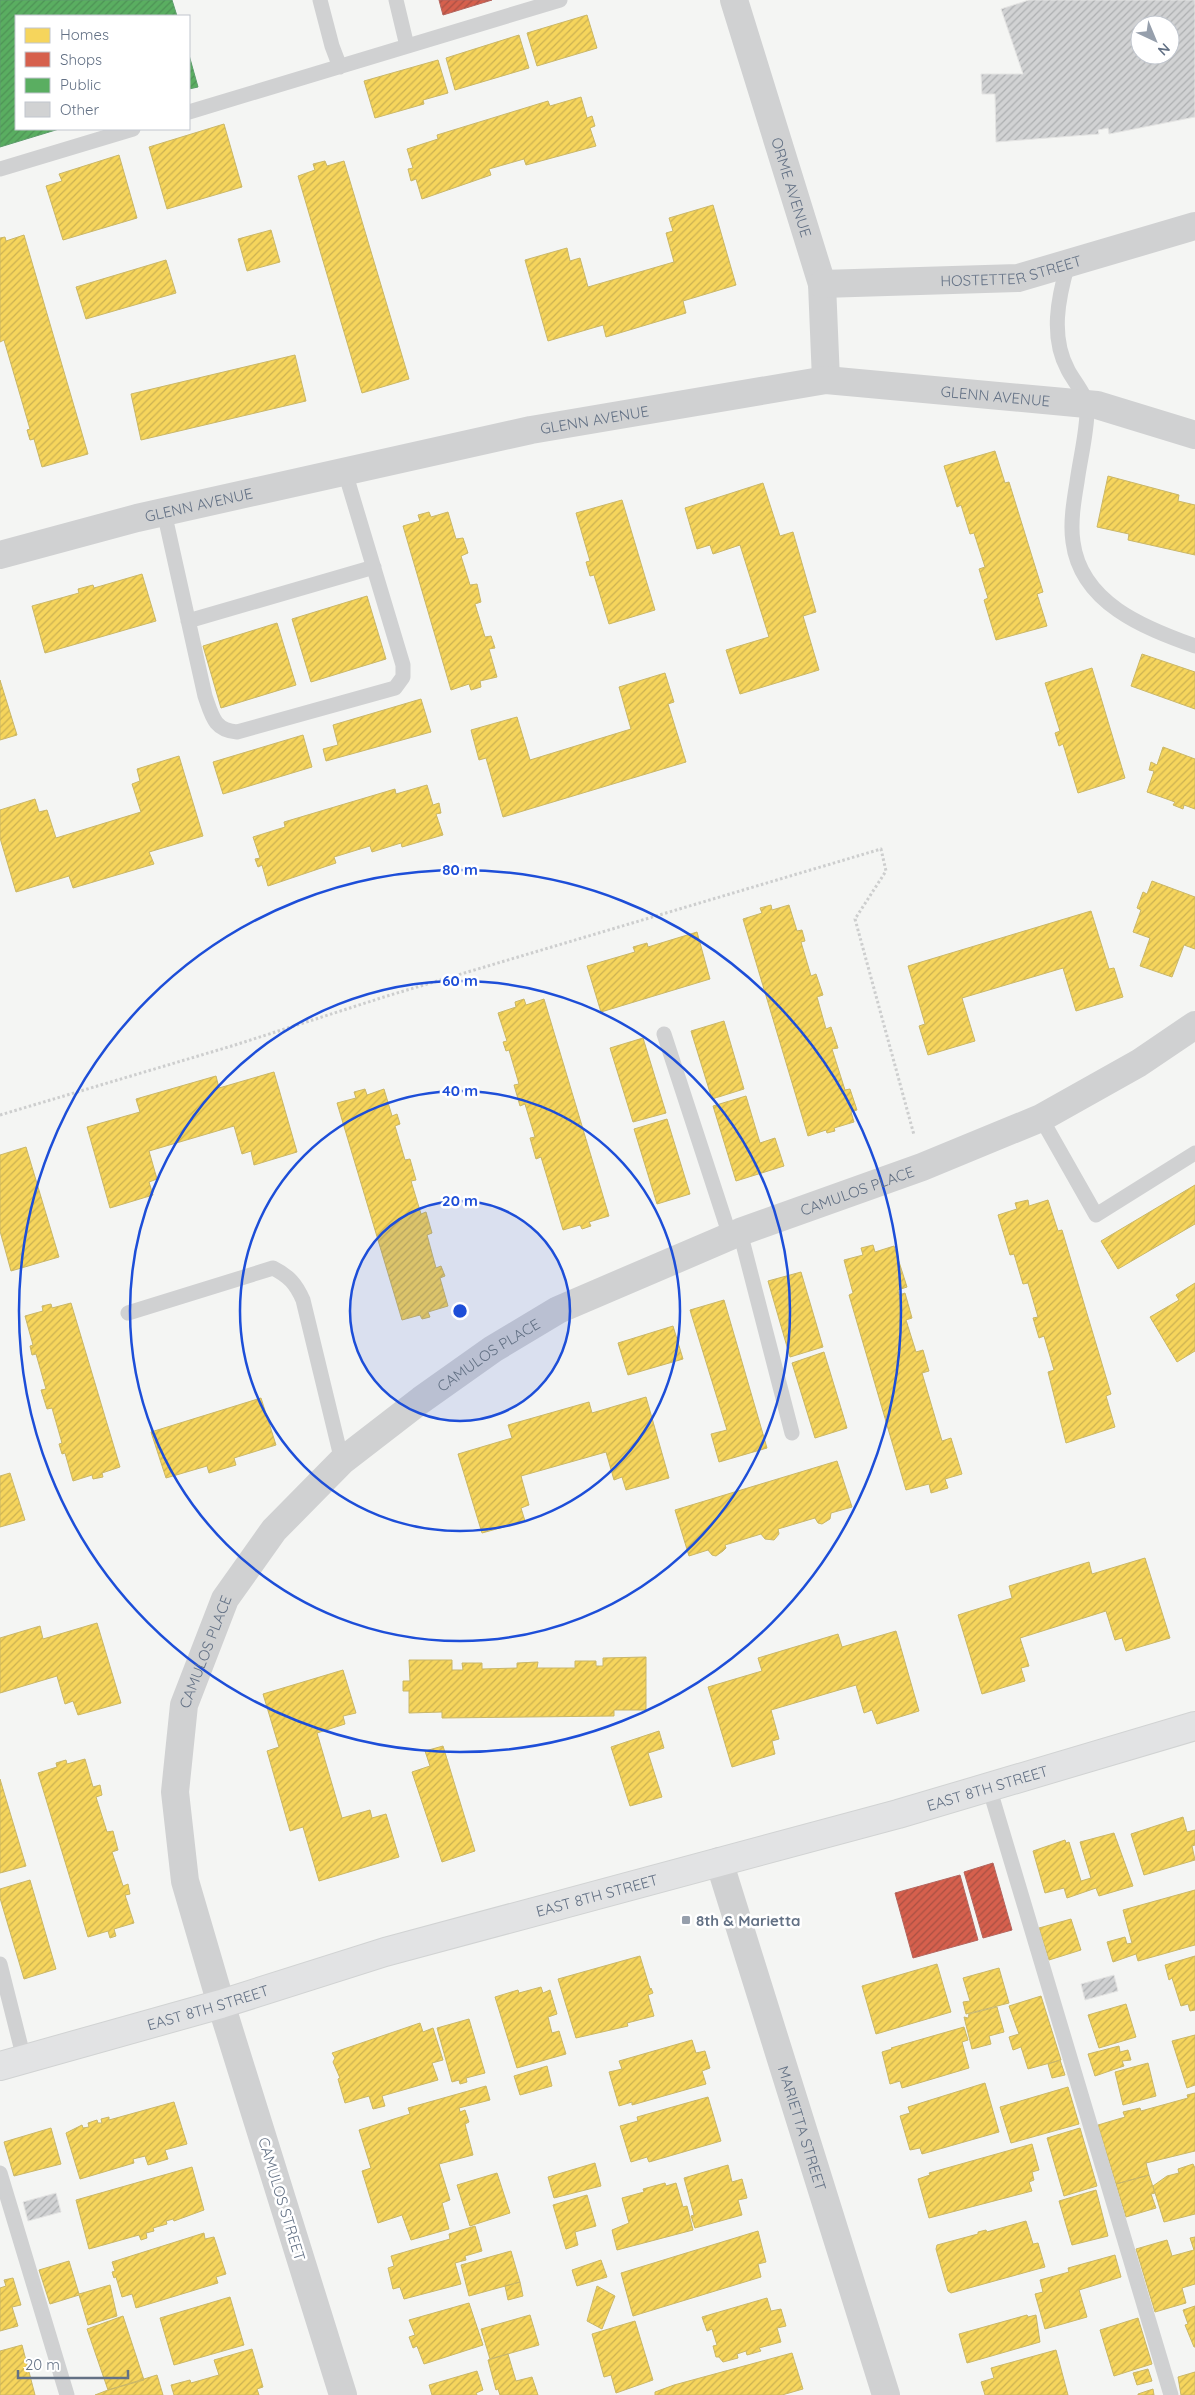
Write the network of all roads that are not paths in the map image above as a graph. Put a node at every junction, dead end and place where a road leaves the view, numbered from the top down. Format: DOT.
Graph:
graph roads {
  1 [pos="320,0"];
  2 [pos="396,0"];
  3 [pos="560,0"];
  4 [pos="734,0"];
  5 [pos="407,46"];
  6 [pos="340,67"];
  7 [pos="190,112"];
  8 [pos="130,130"];
  9 [pos="0,169"];
  10 [pos="1195,226"];
  11 [pos="1068,264"];
  12 [pos="822,284"];
  13 [pos="826,380"];
  14 [pos="1087,405"];
  15 [pos="1195,435"];
  16 [pos="345,472"];
  17 [pos="164,512"];
  18 [pos="0,555"];
  19 [pos="374,566"];
  20 [pos="188,621"];
  21 [pos="1195,646"];
  22 [pos="1195,1025"];
  23 [pos="664,1034"];
  24 [pos="1041,1118"];
  25 [pos="1195,1153"];
  26 [pos="735,1234"];
  27 [pos="128,1314"];
  28 [pos="792,1434"];
  29 [pos="342,1461"];
  30 [pos="1195,1726"];
  31 [pos="989,1787"];
  32 [pos="719,1861"];
  33 [pos="0,1964"];
  34 [pos="221,2004"];
  35 [pos="12,2063"];
  36 [pos="0,2173"];
  37 [pos="67,2395"];
  38 [pos="343,2395"];
  39 [pos="886,2395"];
  40 [pos="1172,2395"];
  1 -- 6 [label="lane"];
  2 -- 5 [label="lane"];
  3 -- 5 [label="lane"];
  4 -- 12 [label="street, ORME AVENUE"];
  5 -- 6 [label="lane"];
  6 -- 7 [label="lane"];
  8 -- 9 [label="lane"];
  10 -- 11 [label="street, HOSTETTER STREET"];
  11 -- 12 [label="street, HOSTETTER STREET"];
  11 -- 14 [label="lane"];
  12 -- 13 [label="street, ORME AVENUE"];
  13 -- 14 [label="street, GLENN AVENUE"];
  13 -- 16 [label="street, GLENN AVENUE"];
  14 -- 15 [label="street, GLENN AVENUE"];
  14 -- 21 [label="lane"];
  16 -- 17 [label="street, GLENN AVENUE"];
  16 -- 19 [label="lane"];
  17 -- 18 [label="street, GLENN AVENUE"];
  17 -- 20 [label="lane"];
  19 -- 20 [label="lane"];
  19 -- 20 [label="lane"];
  22 -- 24 [label="street, CAMULOS PLACE"];
  23 -- 26 [label="lane"];
  24 -- 25 [label="lane"];
  24 -- 26 [label="street, CAMULOS PLACE"];
  26 -- 28 [label="lane"];
  26 -- 29 [label="street, CAMULOS PLACE"];
  27 -- 29 [label="lane"];
  29 -- 34 [label="street, CAMULOS PLACE"];
  30 -- 31 [label="main road, EAST 8TH STREET"];
  31 -- 32 [label="main road, EAST 8TH STREET"];
  31 -- 40 [label="lane"];
  32 -- 34 [label="main road, EAST 8TH STREET"];
  32 -- 39 [label="street, MARIETTA STREET"];
  33 -- 35 [label="lane"];
  34 -- 35 [label="main road, EAST 8TH STREET"];
  34 -- 38 [label="street, CAMULOS STREET"];
  36 -- 37 [label="lane"];
}
